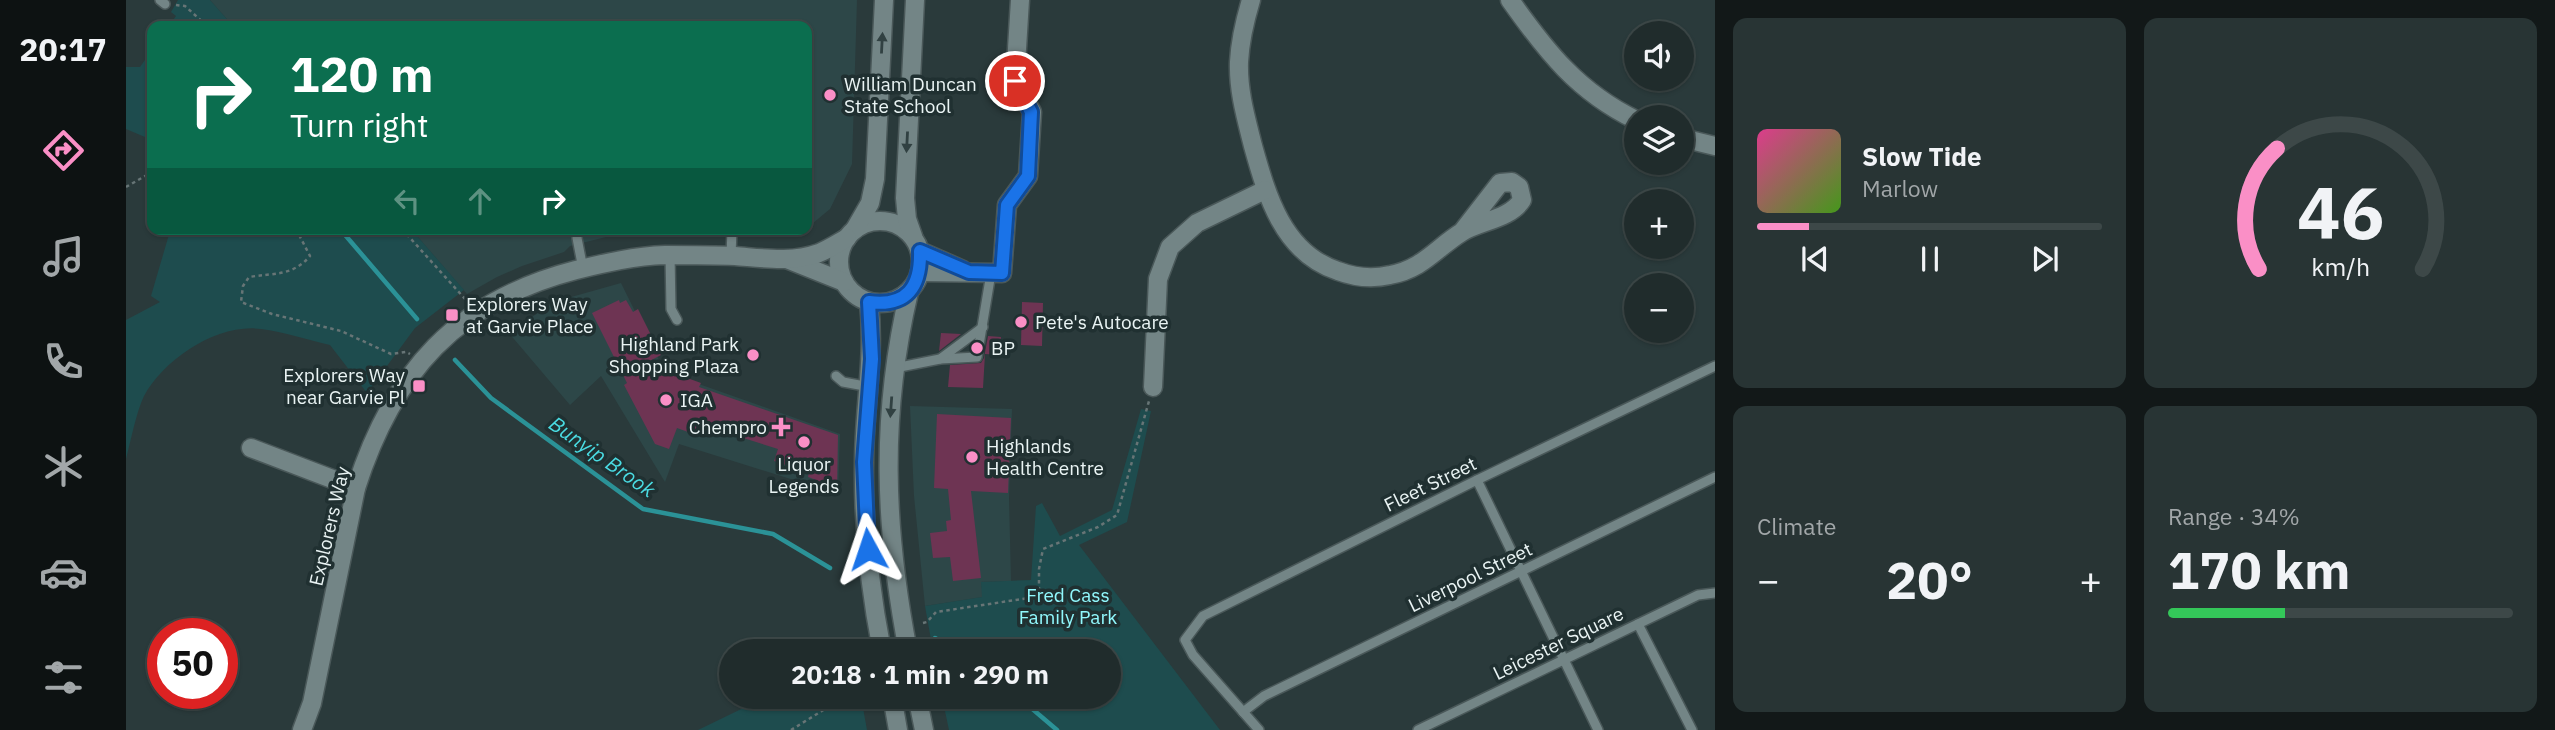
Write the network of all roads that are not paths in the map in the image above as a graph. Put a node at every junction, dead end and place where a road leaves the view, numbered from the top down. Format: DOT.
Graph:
graph roads {
  1 [pos="884,0"];
  2 [pos="915,0"];
  3 [pos="1020,0"];
  4 [pos="1251,0"];
  5 [pos="1510,0"];
  6 [pos="1624,114"];
  7 [pos="1694,141"];
  8 [pos="1715,146"];
  9 [pos="1265,190"];
  10 [pos="1462,232"];
  11 [pos="851,233"];
  12 [pos="577,235"];
  13 [pos="732,235"];
  14 [pos="917,245"];
  15 [pos="670,256"];
  16 [pos="730,256"];
  17 [pos="789,260"];
  18 [pos="583,269"];
  19 [pos="920,272"];
  20 [pos="969,272"];
  21 [pos="992,273"];
  22 [pos="845,282"];
  23 [pos="909,292"];
  24 [pos="869,302"];
  25 [pos="677,320"];
  26 [pos="983,327"];
  27 [pos="940,359"];
  28 [pos="1715,366"];
  29 [pos="893,368"];
  30 [pos="836,376"];
  31 [pos="870,387"];
  32 [pos="1153,387"];
  33 [pos="251,448"];
  34 [pos="1715,477"];
  35 [pos="1477,480"];
  36 [pos="356,488"];
  37 [pos="1521,572"];
  38 [pos="1715,593"];
  39 [pos="1638,624"];
  40 [pos="880,639"];
  41 [pos="906,639"];
  42 [pos="1566,660"];
  43 [pos="894,709"];
  44 [pos="920,709"];
  45 [pos="1243,712"];
  46 [pos="302,730"];
  47 [pos="898,730"];
  48 [pos="924,730"];
  49 [pos="1259,730"];
  50 [pos="1418,730"];
  51 [pos="1598,730"];
  52 [pos="1692,730"];
  11 -- 1 [label="street, one-way"];
  2 -- 14 [label="street, one-way"];
  3 -- 21 [label="street"];
  4 -- 9 [label="street"];
  5 -- 6 [label="street"];
  7 -- 8 [label="street"];
  9 -- 10 [label="street"];
  9 -- 32 [label="street"];
  11 -- 14 [label="street"];
  11 -- 17 [label="street, Explorers Way"];
  11 -- 22 [label="street"];
  12 -- 18 [label="lane"];
  13 -- 16 [label="lane"];
  14 -- 19 [label="street"];
  14 -- 20 [label="street"];
  15 -- 16 [label="street, Explorers Way"];
  15 -- 18 [label="street, Explorers Way"];
  15 -- 25 [label="lane"];
  16 -- 17 [label="street, Explorers Way"];
  17 -- 22 [label="street, Explorers Way"];
  18 -- 36 [label="street, Explorers Way"];
  19 -- 20 [label="street"];
  19 -- 23 [label="street"];
  20 -- 21 [label="street"];
  21 -- 26 [label="lane"];
  22 -- 24 [label="street"];
  23 -- 24 [label="street"];
  23 -- 29 [label="street"];
  24 -- 31 [label="street"];
  26 -- 27 [label="lane"];
  26 -- 27 [label="lane"];
  27 -- 29 [label="lane"];
  28 -- 35 [label="lane, Fleet Street"];
  29 -- 41 [label="street, one-way"];
  30 -- 31 [label="lane"];
  31 -- 40 [label="street"];
  33 -- 36 [label="street"];
  34 -- 37 [label="lane, Liverpool Street"];
  35 -- 37 [label="lane"];
  35 -- 45 [label="lane, Fleet Street"];
  36 -- 46 [label="street, Explorers Way"];
  37 -- 42 [label="lane"];
  37 -- 45 [label="lane, Liverpool Street"];
  38 -- 39 [label="lane, Leicester Square"];
  39 -- 42 [label="lane, Leicester Square"];
  39 -- 52 [label="lane"];
  42 -- 50 [label="lane, Leicester Square"];
  42 -- 51 [label="lane"];
  43 -- 47 [label="street"];
  44 -- 48 [label="street"];
  45 -- 49 [label="lane"];
}
